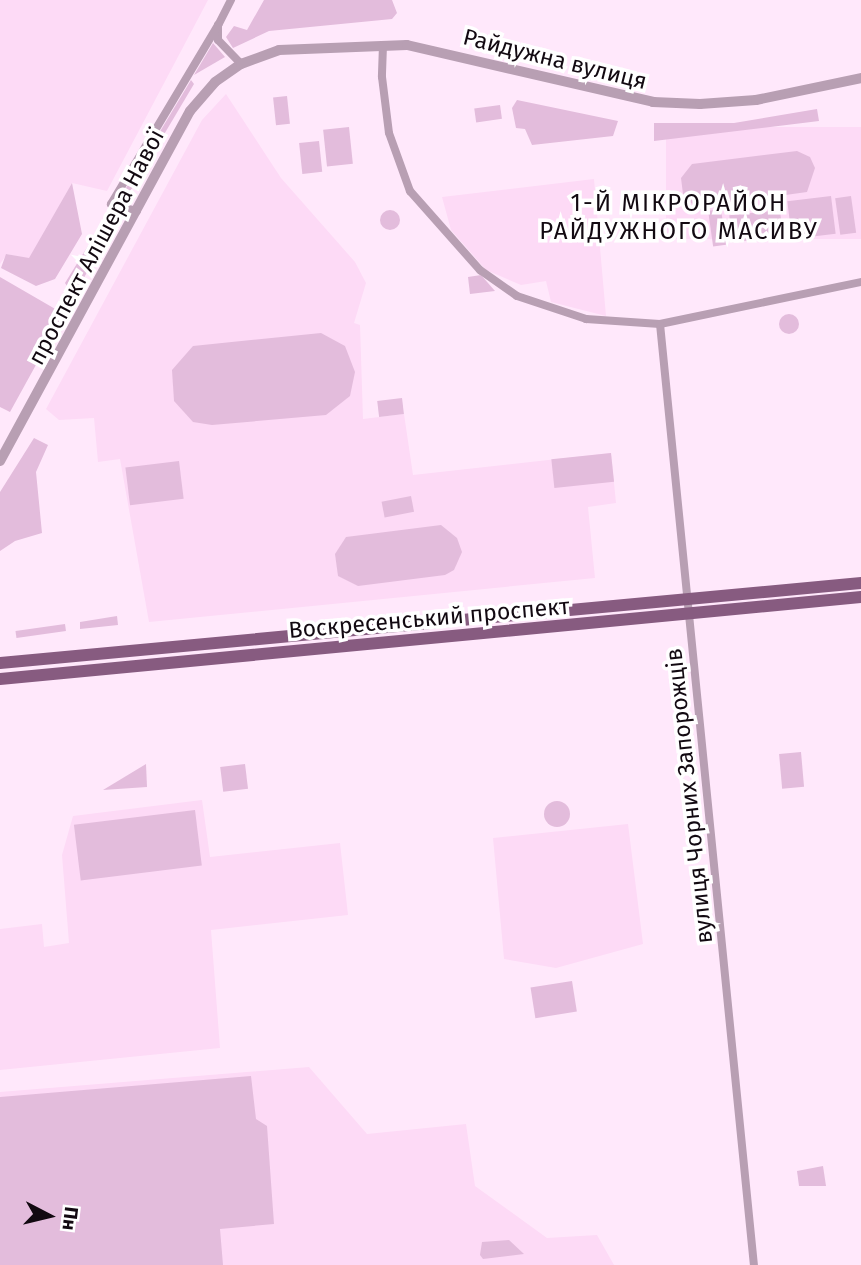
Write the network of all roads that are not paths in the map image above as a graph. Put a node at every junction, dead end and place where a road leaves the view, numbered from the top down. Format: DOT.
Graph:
graph roads {
  1 [pos="230,0"];
  2 [pos="218,25"];
  3 [pos="383,44"];
  4 [pos="241,64"];
  5 [pos="861,78"];
  6 [pos="137,211"];
  7 [pos="861,282"];
  8 [pos="660,324"];
  9 [pos="0,461"];
  10 [pos="861,583"];
  11 [pos="689,597"];
  12 [pos="861,597"];
  13 [pos="691,614"];
  14 [pos="0,663"];
  15 [pos="0,680"];
  16 [pos="754,1265"];
  1 -- 2 [label="street"];
  2 -- 4 [label="street"];
  2 -- 6 [label="street"];
  3 -- 4 [label="street, Райдужна вулиця"];
  3 -- 5 [label="street, Райдужна вулиця"];
  3 -- 8 [label="street"];
  4 -- 6 [label="street, проспект Алішера Навої"];
  6 -- 9 [label="street, проспект Алішера Навої"];
  7 -- 8 [label="street"];
  8 -- 11 [label="street, вулиця Чорних Запорожців"];
  10 -- 11 [label="main road, Воскресенський проспект"];
  11 -- 13 [label="street, вулиця Чорних Запорожців"];
  11 -- 14 [label="main road, Воскресенський проспект"];
  12 -- 13 [label="main road, Воскресенський проспект"];
  13 -- 15 [label="main road, Воскресенський проспект"];
  13 -- 16 [label="street, вулиця Чорних Запорожців"];
}
